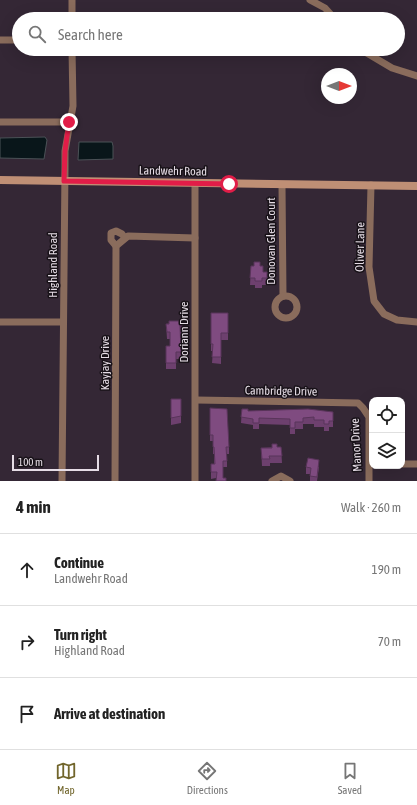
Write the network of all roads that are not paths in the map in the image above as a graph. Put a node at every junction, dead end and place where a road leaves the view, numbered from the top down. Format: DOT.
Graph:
graph roads {
  1 [pos="72,0"];
  2 [pos="310,0"];
  3 [pos="72,12"];
  4 [pos="329,12"];
  5 [pos="0,40"];
  6 [pos="12,40"];
  7 [pos="72,56"];
  8 [pos="372,56"];
  9 [pos="417,76"];
  10 [pos="0,122"];
  11 [pos="69,122"];
  12 [pos="0,180"];
  13 [pos="64,181"];
  14 [pos="195,183"];
  15 [pos="282,185"];
  16 [pos="371,185"];
  17 [pos="417,186"];
  18 [pos="125,238"];
  19 [pos="195,238"];
  20 [pos="116,246"];
  21 [pos="283,296"];
  22 [pos="0,322"];
  23 [pos="63,322"];
  24 [pos="417,322"];
  25 [pos="196,400"];
  26 [pos="363,408"];
  27 [pos="370,433"];
  28 [pos="405,464"];
  29 [pos="417,464"];
  30 [pos="370,469"];
  31 [pos="62,481"];
  32 [pos="115,481"];
  33 [pos="195,481"];
  34 [pos="272,481"];
  35 [pos="290,481"];
  36 [pos="369,481"];
  1 -- 3 [label="street"];
  2 -- 4 [label="street"];
  5 -- 6 [label="street"];
  7 -- 11 [label="street, Highland Road"];
  8 -- 9 [label="street"];
  10 -- 11 [label="street"];
  11 -- 13 [label="street, Highland Road"];
  12 -- 13 [label="main road, Landwehr Road"];
  13 -- 14 [label="main road, Landwehr Road"];
  13 -- 23 [label="street, Highland Road"];
  14 -- 15 [label="main road, Landwehr Road"];
  14 -- 19 [label="street, Doriann Drive"];
  15 -- 16 [label="main road, Landwehr Road"];
  15 -- 21 [label="street, Donovan Glen Court"];
  16 -- 17 [label="main road, Landwehr Road"];
  16 -- 24 [label="street, Oliver Lane"];
  18 -- 19 [label="street, Kayjay Drive"];
  18 -- 20 [label="street"];
  18 -- 20 [label="street, Kayjay Drive"];
  19 -- 25 [label="street, Doriann Drive"];
  20 -- 32 [label="street, Kayjay Drive"];
  22 -- 23 [label="street"];
  23 -- 31 [label="street, Highland Road"];
  25 -- 26 [label="street, Cambridge Drive"];
  25 -- 33 [label="street, Doriann Drive"];
  26 -- 27 [label="street, Manor Drive"];
  28 -- 29 [label="street"];
  30 -- 36 [label="street, Manor Drive"];
  34 -- 35 [label="street"];
}
